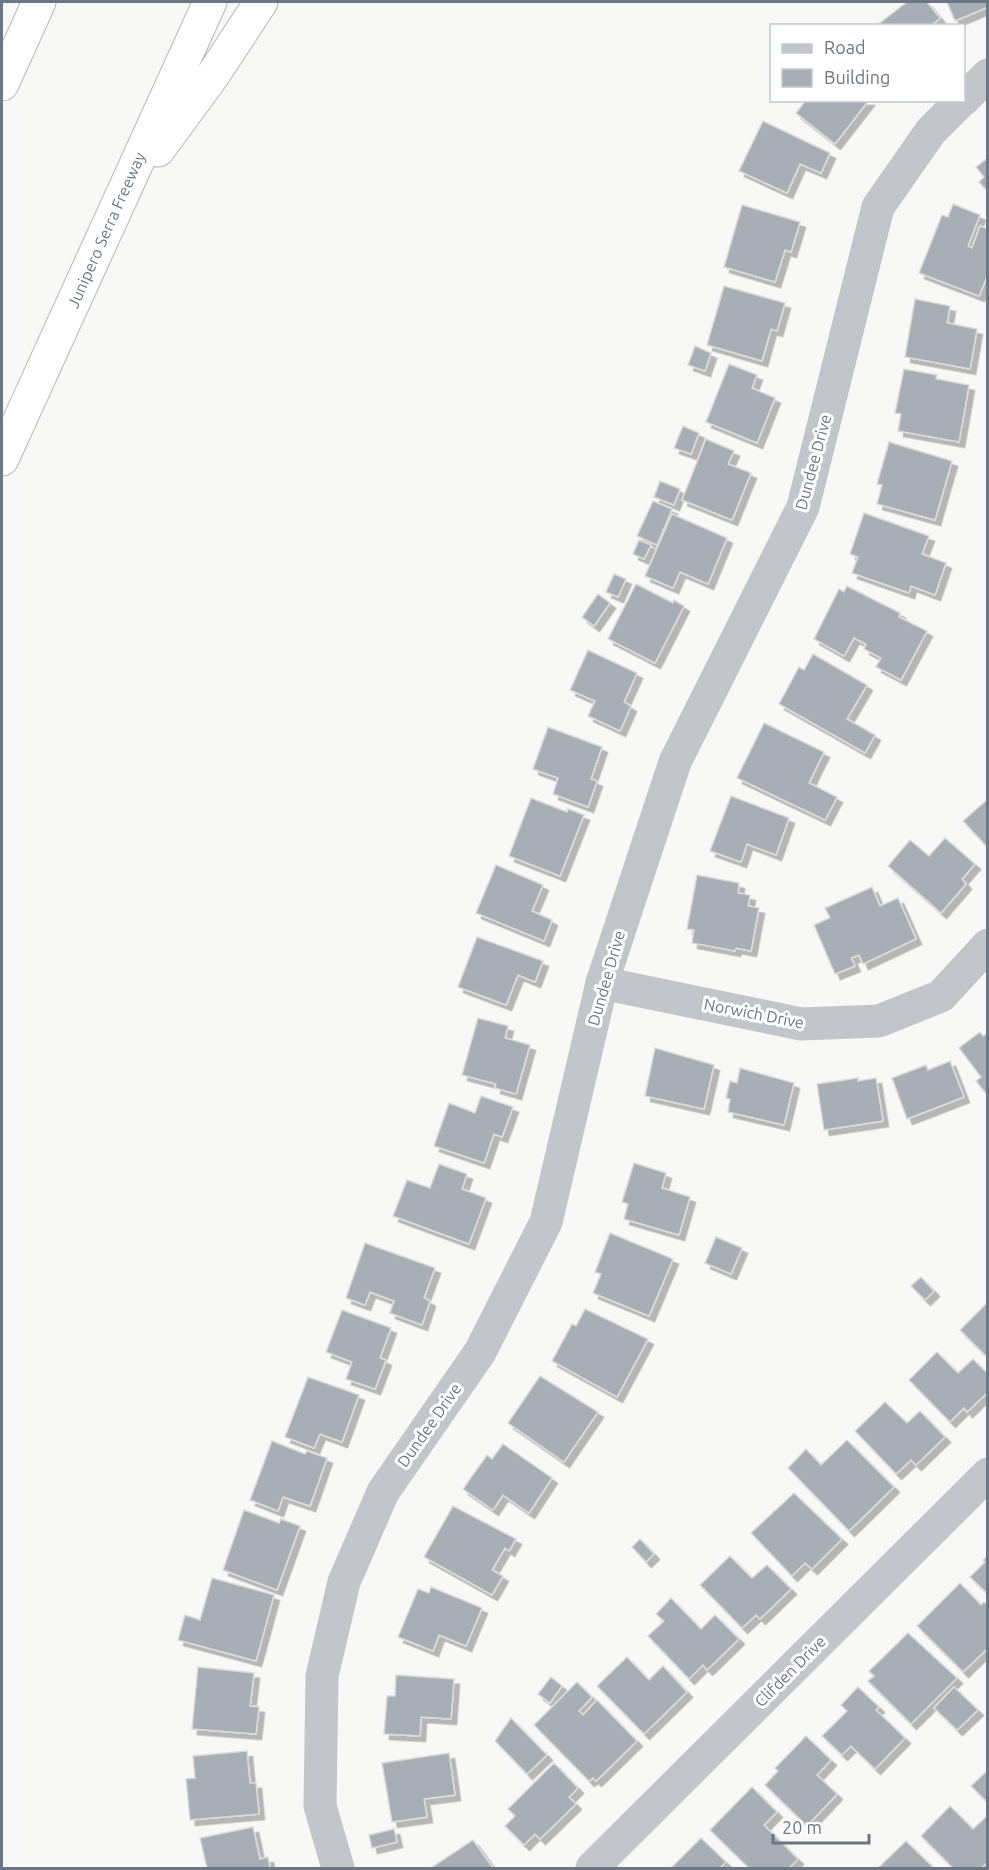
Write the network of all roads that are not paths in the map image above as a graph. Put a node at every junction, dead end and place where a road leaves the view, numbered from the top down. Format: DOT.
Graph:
graph roads {
  1 [pos="39,2"];
  2 [pos="210,2"];
  3 [pos="261,2"];
  4 [pos="987,75"];
  5 [pos="2,84"];
  6 [pos="965,98"];
  7 [pos="961,102"];
  8 [pos="117,204"];
  9 [pos="2,459"];
  10 [pos="987,945"];
  11 [pos="602,983"];
  12 [pos="987,1474"];
  13 [pos="338,1869"];
  14 [pos="592,1869"];
  1 -- 5 [label="highway"];
  2 -- 8 [label="highway, Junipero Serra Freeway"];
  3 -- 8 [label="highway"];
  4 -- 6 [label="street, Dundee Drive"];
  7 -- 11 [label="street, Dundee Drive"];
  8 -- 9 [label="highway, Junipero Serra Freeway"];
  10 -- 11 [label="street, Norwich Drive"];
  11 -- 13 [label="street, Dundee Drive"];
  12 -- 14 [label="street, Clifden Drive"];
}
